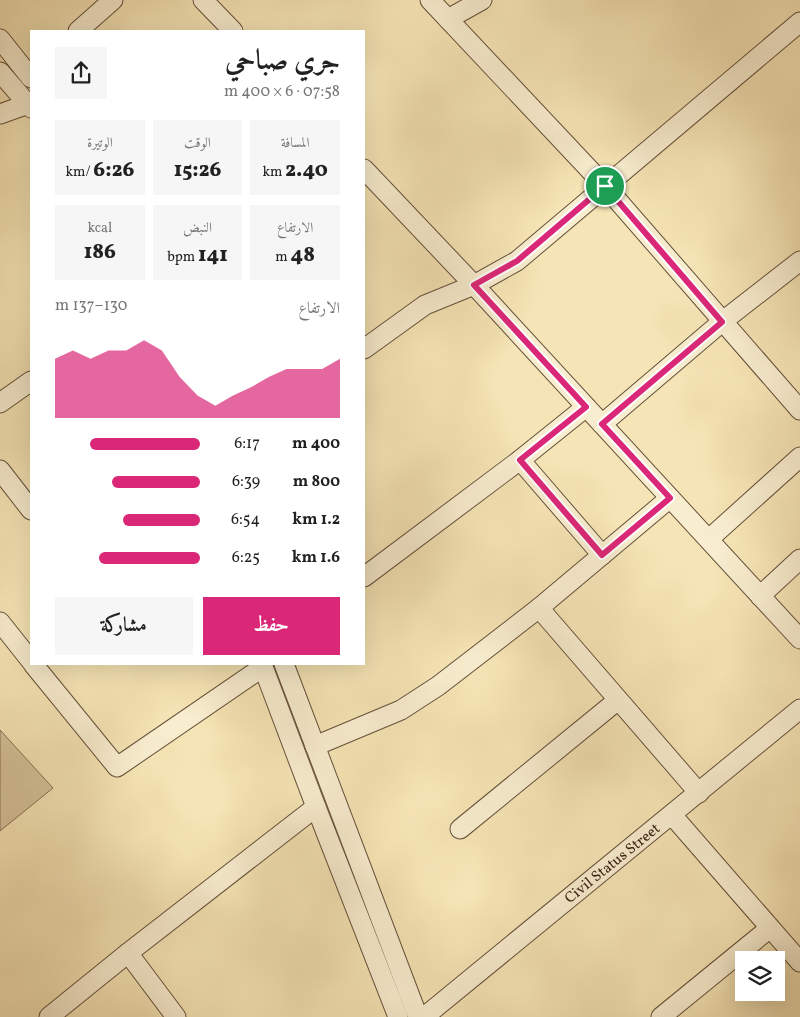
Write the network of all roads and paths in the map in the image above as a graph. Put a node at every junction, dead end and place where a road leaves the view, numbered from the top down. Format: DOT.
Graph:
graph roads {
  1 [pos="113,0"];
  2 [pos="203,0"];
  3 [pos="430,0"];
  4 [pos="482,0"];
  5 [pos="448,19"];
  6 [pos="800,22"];
  7 [pos="79,30"];
  8 [pos="232,30"];
  9 [pos="0,39"];
  10 [pos="0,72"];
  11 [pos="30,75"];
  12 [pos="30,106"];
  13 [pos="0,114"];
  14 [pos="365,170"];
  15 [pos="605,186"];
  16 [pos="800,261"];
  17 [pos="474,285"];
  18 [pos="722,322"];
  19 [pos="365,348"];
  20 [pos="30,382"];
  21 [pos="0,404"];
  22 [pos="586,407"];
  23 [pos="800,410"];
  24 [pos="602,424"];
  25 [pos="800,457"];
  26 [pos="520,460"];
  27 [pos="0,470"];
  28 [pos="670,498"];
  29 [pos="30,509"];
  30 [pos="709,540"];
  31 [pos="602,555"];
  32 [pos="800,560"];
  33 [pos="365,576"];
  34 [pos="760,596"];
  35 [pos="539,608"];
  36 [pos="0,622"];
  37 [pos="800,639"];
  38 [pos="30,657"];
  39 [pos="37,665"];
  40 [pos="262,665"];
  41 [pos="284,665"];
  42 [pos="618,700"];
  43 [pos="800,709"];
  44 [pos="315,746"];
  45 [pos="698,793"];
  46 [pos="316,807"];
  47 [pos="672,815"];
  48 [pos="460,829"];
  49 [pos="770,928"];
  50 [pos="128,953"];
  51 [pos="800,962"];
  52 [pos="49,1017"];
  53 [pos="176,1017"];
  54 [pos="398,1017"];
  55 [pos="418,1017"];
  56 [pos="424,1017"];
  57 [pos="661,1017"];
  1 -- 7 [label="street"];
  2 -- 8 [label="street"];
  3 -- 5 [label="street"];
  4 -- 5 [label="street"];
  5 -- 15 [label="street"];
  6 -- 15 [label="street"];
  9 -- 11 [label="street"];
  10 -- 12 [label="street"];
  12 -- 13 [label="street"];
  14 -- 17 [label="street"];
  15 -- 17 [label="street"];
  15 -- 18 [label="street"];
  16 -- 18 [label="street"];
  17 -- 19 [label="street"];
  17 -- 22 [label="street"];
  18 -- 23 [label="street"];
  18 -- 24 [label="street"];
  20 -- 21 [label="street"];
  22 -- 24 [label="street"];
  22 -- 26 [label="street"];
  24 -- 28 [label="street"];
  25 -- 30 [label="street"];
  26 -- 31 [label="street"];
  26 -- 33 [label="street"];
  27 -- 29 [label="street"];
  28 -- 30 [label="street"];
  28 -- 31 [label="street"];
  30 -- 34 [label="street"];
  31 -- 35 [label="street"];
  32 -- 34 [label="street"];
  34 -- 37 [label="street"];
  35 -- 42 [label="street"];
  35 -- 44 [label="street"];
  36 -- 38 [label="street"];
  39 -- 40 [label="street"];
  40 -- 46 [label="street"];
  41 -- 44 [label="street"];
  42 -- 45 [label="street"];
  42 -- 48 [label="street"];
  43 -- 45 [label="street, Civil Status Street"];
  44 -- 55 [label="street"];
  45 -- 47 [label="street, Civil Status Street"];
  46 -- 50 [label="street"];
  46 -- 54 [label="street"];
  47 -- 49 [label="street"];
  47 -- 56 [label="street, Civil Status Street"];
  49 -- 51 [label="street"];
  49 -- 57 [label="street"];
  50 -- 52 [label="street"];
  50 -- 53 [label="street"];
}
